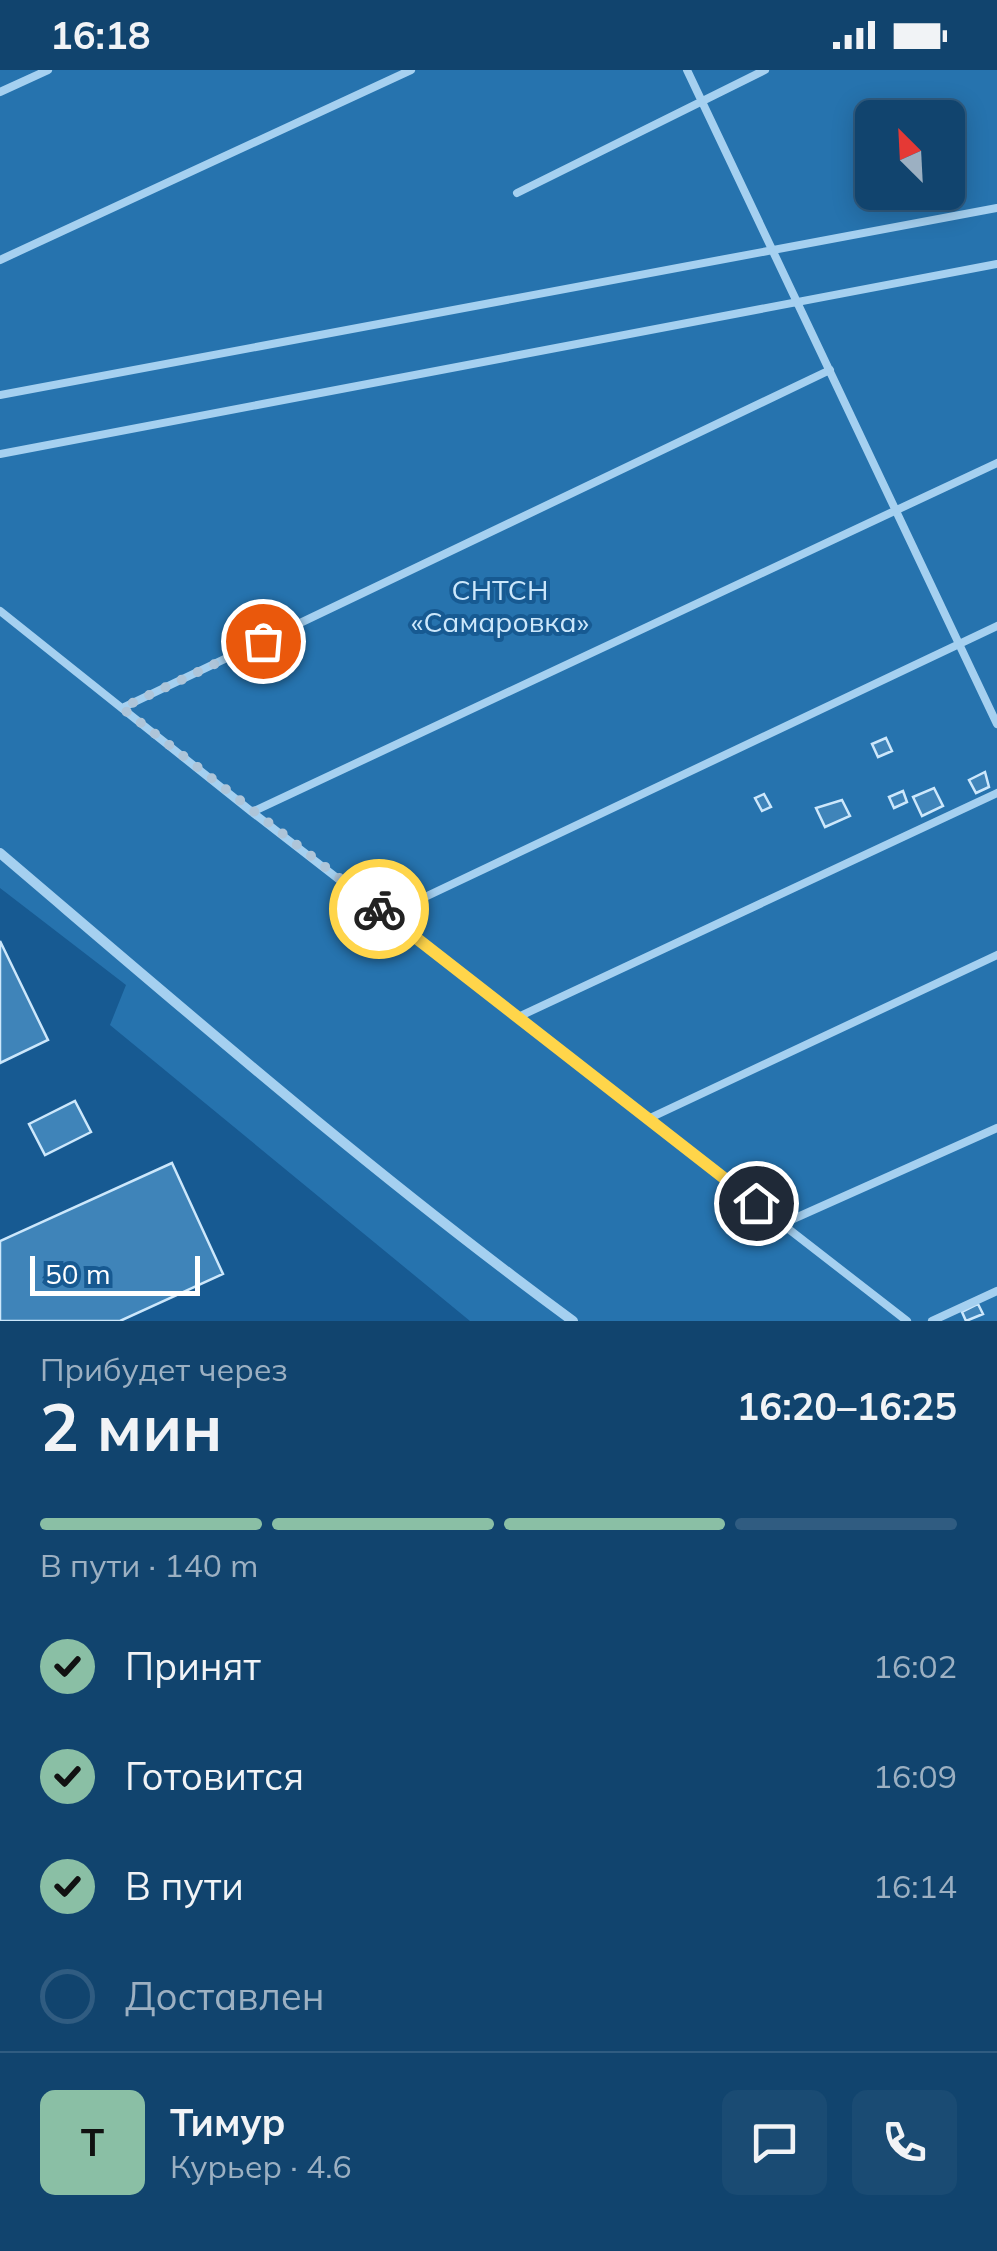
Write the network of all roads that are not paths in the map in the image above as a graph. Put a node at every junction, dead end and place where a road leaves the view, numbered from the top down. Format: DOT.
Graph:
graph roads {
  1 [pos="48,70"];
  2 [pos="411,70"];
  3 [pos="688,70"];
  4 [pos="764,70"];
  5 [pos="0,92"];
  6 [pos="701,100"];
  7 [pos="517,193"];
  8 [pos="997,208"];
  9 [pos="773,251"];
  10 [pos="0,260"];
  11 [pos="997,264"];
  12 [pos="798,304"];
  13 [pos="830,370"];
  14 [pos="0,395"];
  15 [pos="0,454"];
  16 [pos="997,463"];
  17 [pos="896,511"];
  18 [pos="0,612"];
  19 [pos="997,626"];
  20 [pos="959,644"];
  21 [pos="122,708"];
  22 [pos="997,724"];
  23 [pos="997,793"];
  24 [pos="252,812"];
  25 [pos="0,853"];
  26 [pos="387,914"];
  27 [pos="997,955"];
  28 [pos="518,1017"];
  29 [pos="650,1118"];
  30 [pos="997,1128"];
  31 [pos="782,1224"];
  32 [pos="997,1291"];
  33 [pos="573,1321"];
  34 [pos="907,1321"];
  35 [pos="932,1321"];
  1 -- 5 [label="lane"];
  2 -- 10 [label="lane"];
  3 -- 6 [label="lane"];
  4 -- 6 [label="lane"];
  6 -- 7 [label="lane"];
  6 -- 9 [label="lane"];
  8 -- 9 [label="lane"];
  9 -- 12 [label="lane"];
  9 -- 14 [label="lane"];
  11 -- 12 [label="lane"];
  12 -- 13 [label="lane"];
  12 -- 15 [label="lane"];
  13 -- 17 [label="lane"];
  13 -- 21 [label="lane"];
  16 -- 17 [label="lane"];
  17 -- 20 [label="lane"];
  17 -- 24 [label="lane"];
  18 -- 21 [label="lane"];
  19 -- 20 [label="lane"];
  20 -- 22 [label="lane"];
  20 -- 26 [label="lane"];
  21 -- 24 [label="lane"];
  23 -- 28 [label="lane"];
  24 -- 26 [label="lane"];
  25 -- 33 [label="street"];
  26 -- 28 [label="lane"];
  27 -- 29 [label="lane"];
  28 -- 29 [label="lane"];
  29 -- 31 [label="lane"];
  30 -- 31 [label="lane"];
  31 -- 34 [label="lane"];
  32 -- 35 [label="lane"];
}
